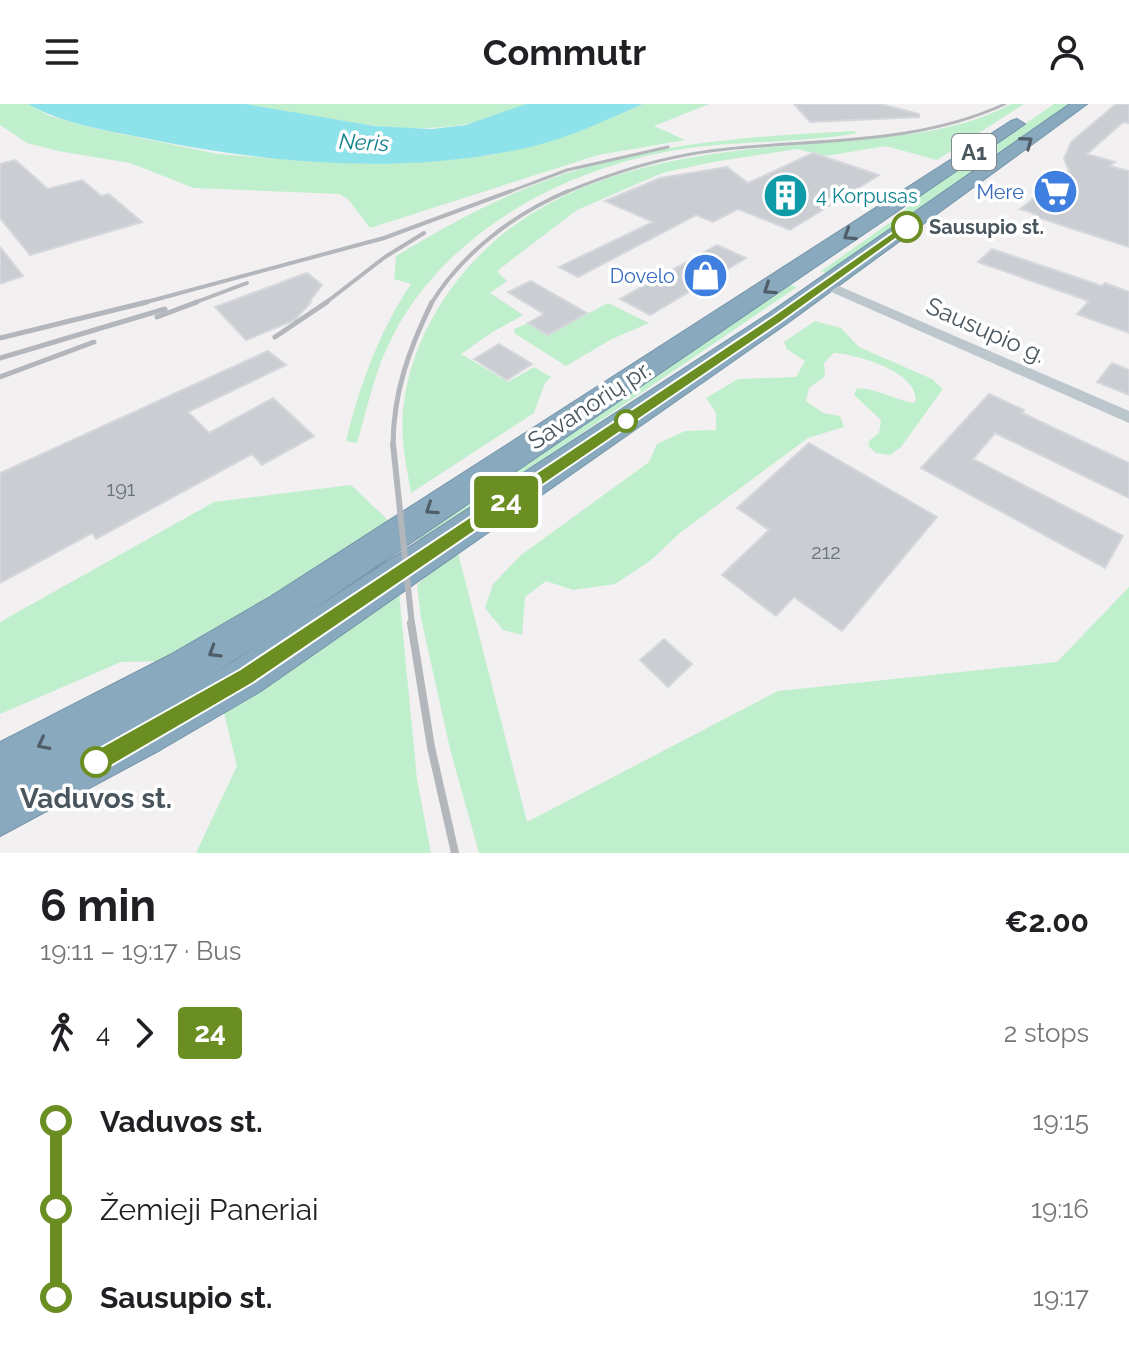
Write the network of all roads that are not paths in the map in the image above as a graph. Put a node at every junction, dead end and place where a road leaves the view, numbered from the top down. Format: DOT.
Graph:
graph roads {
  1 [pos="1080,104"];
  2 [pos="1034,112"];
  3 [pos="796,271"];
  4 [pos="825,284"];
  5 [pos="1129,417"];
  6 [pos="0,766"];
  7 [pos="0,812"];
  4 -- 1 [label="highway, Savanorių pr. / A1, one-way"];
  2 -- 3 [label="highway, Savanorių pr. / A1, one-way"];
  3 -- 4 [label="highway"];
  3 -- 6 [label="highway, Savanorių pr. / A1, one-way"];
  4 -- 5 [label="street, Sausupio g."];
  4 -- 7 [label="highway, Savanorių pr. / A1"];
}
